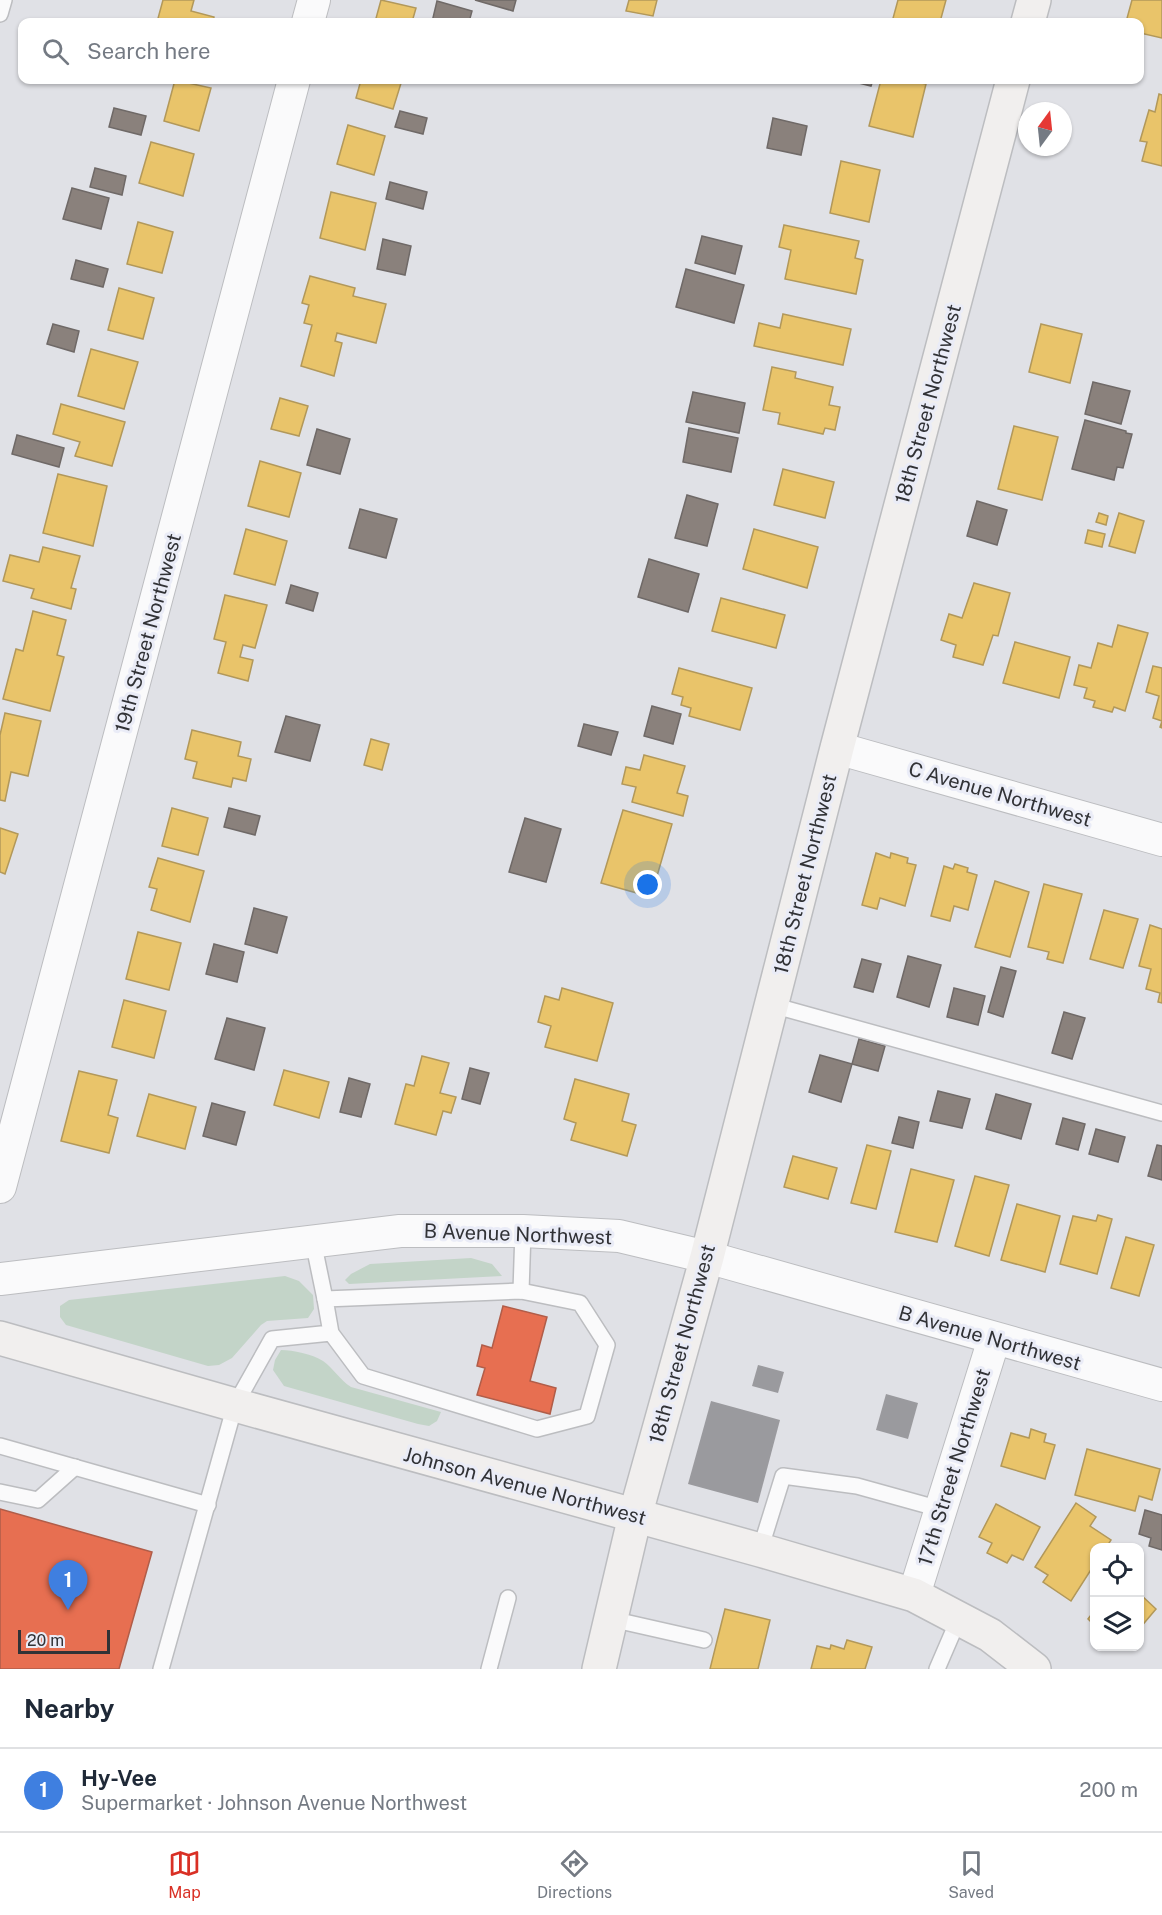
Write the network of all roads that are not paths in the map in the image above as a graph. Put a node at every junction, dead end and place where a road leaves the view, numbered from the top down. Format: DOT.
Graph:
graph roads {
  1 [pos="4,0"];
  2 [pos="314,0"];
  3 [pos="1034,0"];
  4 [pos="0,14"];
  5 [pos="309,18"];
  6 [pos="1029,18"];
  7 [pos="293,84"];
  8 [pos="1012,84"];
  9 [pos="837,748"];
  10 [pos="1162,840"];
  11 [pos="772,1005"];
  12 [pos="1162,1113"];
  13 [pos="0,1187"];
  14 [pos="523,1231"];
  15 [pos="313,1241"];
  16 [pos="707,1257"];
  17 [pos="0,1279"];
  18 [pos="521,1291"];
  19 [pos="325,1299"];
  20 [pos="331,1333"];
  21 [pos="0,1338"];
  22 [pos="994,1339"];
  23 [pos="1162,1386"];
  24 [pos="235,1406"];
  25 [pos="0,1446"];
  26 [pos="75,1467"];
  27 [pos="0,1492"];
  28 [pos="208,1505"];
  29 [pos="940,1509"];
  30 [pos="635,1516"];
  31 [pos="760,1550"];
  32 [pos="914,1595"];
  33 [pos="508,1598"];
  34 [pos="959,1618"];
  35 [pos="611,1619"];
  36 [pos="704,1640"];
  37 [pos="161,1669"];
  38 [pos="489,1669"];
  39 [pos="598,1669"];
  40 [pos="937,1669"];
  41 [pos="1034,1669"];
  1 -- 4 [label="lane"];
  2 -- 5 [label="street"];
  3 -- 6 [label="street"];
  7 -- 13 [label="street, 19th Street Northwest"];
  8 -- 9 [label="street, 18th Street Northwest"];
  9 -- 10 [label="street, C Avenue Northwest"];
  9 -- 11 [label="street, 18th Street Northwest"];
  11 -- 12 [label="lane"];
  11 -- 16 [label="street, 18th Street Northwest"];
  14 -- 15 [label="street, B Avenue Northwest"];
  14 -- 16 [label="street, B Avenue Northwest"];
  14 -- 18 [label="lane"];
  15 -- 17 [label="street, B Avenue Northwest"];
  15 -- 19 [label="lane"];
  16 -- 22 [label="street, B Avenue Northwest"];
  16 -- 30 [label="street, 18th Street Northwest"];
  18 -- 19 [label="lane"];
  18 -- 20 [label="lane"];
  19 -- 20 [label="lane"];
  20 -- 24 [label="lane"];
  21 -- 24 [label="street, Johnson Avenue Northwest"];
  22 -- 23 [label="street, B Avenue Northwest"];
  22 -- 29 [label="street, 17th Street Northwest"];
  24 -- 28 [label="lane"];
  24 -- 30 [label="street, Johnson Avenue Northwest"];
  25 -- 26 [label="lane"];
  26 -- 27 [label="lane"];
  26 -- 28 [label="lane"];
  28 -- 37 [label="lane"];
  29 -- 31 [label="lane"];
  29 -- 32 [label="street, 17th Street Northwest"];
  30 -- 31 [label="street, Johnson Avenue Northwest"];
  30 -- 35 [label="street, 18th Street Northwest"];
  31 -- 32 [label="street, Johnson Avenue Northwest"];
  32 -- 34 [label="street, Johnson Avenue Northwest"];
  33 -- 38 [label="lane"];
  34 -- 40 [label="lane"];
  34 -- 41 [label="street, Johnson Avenue Northwest"];
  35 -- 36 [label="lane"];
  35 -- 39 [label="street, 18th Street Northwest"];
}
